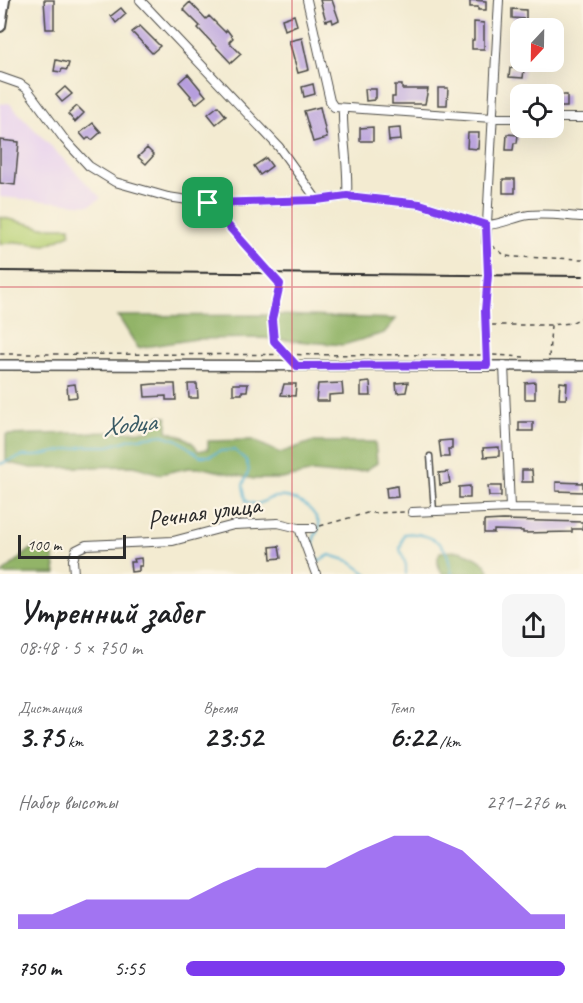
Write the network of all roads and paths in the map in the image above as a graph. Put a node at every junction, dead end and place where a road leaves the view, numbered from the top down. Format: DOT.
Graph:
graph roads {
  1 [pos="4,0"];
  2 [pos="140,0"];
  3 [pos="307,0"];
  4 [pos="499,0"];
  5 [pos="0,26"];
  6 [pos="0,77"];
  7 [pos="342,108"];
  8 [pos="492,118"];
  9 [pos="510,118"];
  10 [pos="564,118"];
  11 [pos="583,118"];
  12 [pos="347,196"];
  13 [pos="317,200"];
  14 [pos="208,203"];
  15 [pos="583,217"];
  16 [pos="486,225"];
  17 [pos="486,242"];
  18 [pos="583,259"];
  19 [pos="485,311"];
  20 [pos="583,317"];
  21 [pos="486,325"];
  22 [pos="551,325"];
  23 [pos="0,354"];
  24 [pos="287,355"];
  25 [pos="487,355"];
  26 [pos="0,365"];
  27 [pos="487,365"];
  28 [pos="504,365"];
  29 [pos="297,366"];
  30 [pos="549,366"];
  31 [pos="583,366"];
  32 [pos="430,456"];
  33 [pos="510,508"];
  34 [pos="583,509"];
  35 [pos="434,511"];
  36 [pos="412,512"];
  37 [pos="299,528"];
  38 [pos="313,528"];
  39 [pos="74,574"];
  40 [pos="316,574"];
  1 -- 5 [label="main road"];
  2 -- 13 [label="street"];
  3 -- 7 [label="street"];
  4 -- 8 [label="street"];
  6 -- 14 [label="street"];
  7 -- 8 [label="street"];
  7 -- 12 [label="street"];
  8 -- 9 [label="street"];
  8 -- 16 [label="street"];
  10 -- 11 [label="street"];
  12 -- 13 [label="street"];
  12 -- 16 [label="street"];
  13 -- 14 [label="street"];
  14 -- 24 [label="path"];
  15 -- 16 [label="street"];
  16 -- 17 [label="street"];
  17 -- 18 [label="path"];
  17 -- 19 [label="path"];
  19 -- 21 [label="lane"];
  20 -- 22 [label="path"];
  21 -- 22 [label="path"];
  21 -- 25 [label="lane"];
  22 -- 30 [label="path"];
  23 -- 24 [label="path"];
  24 -- 25 [label="path"];
  24 -- 29 [label="path"];
  25 -- 27 [label="lane"];
  26 -- 29 [label="street"];
  27 -- 28 [label="street"];
  27 -- 29 [label="street"];
  28 -- 30 [label="street"];
  28 -- 33 [label="street"];
  30 -- 31 [label="street"];
  32 -- 35 [label="lane"];
  33 -- 34 [label="street"];
  33 -- 35 [label="street"];
  35 -- 36 [label="street"];
  36 -- 38 [label="path"];
  37 -- 38 [label="street, Речная улица"];
  37 -- 39 [label="street, Речная улица"];
  37 -- 40 [label="street"];
}
